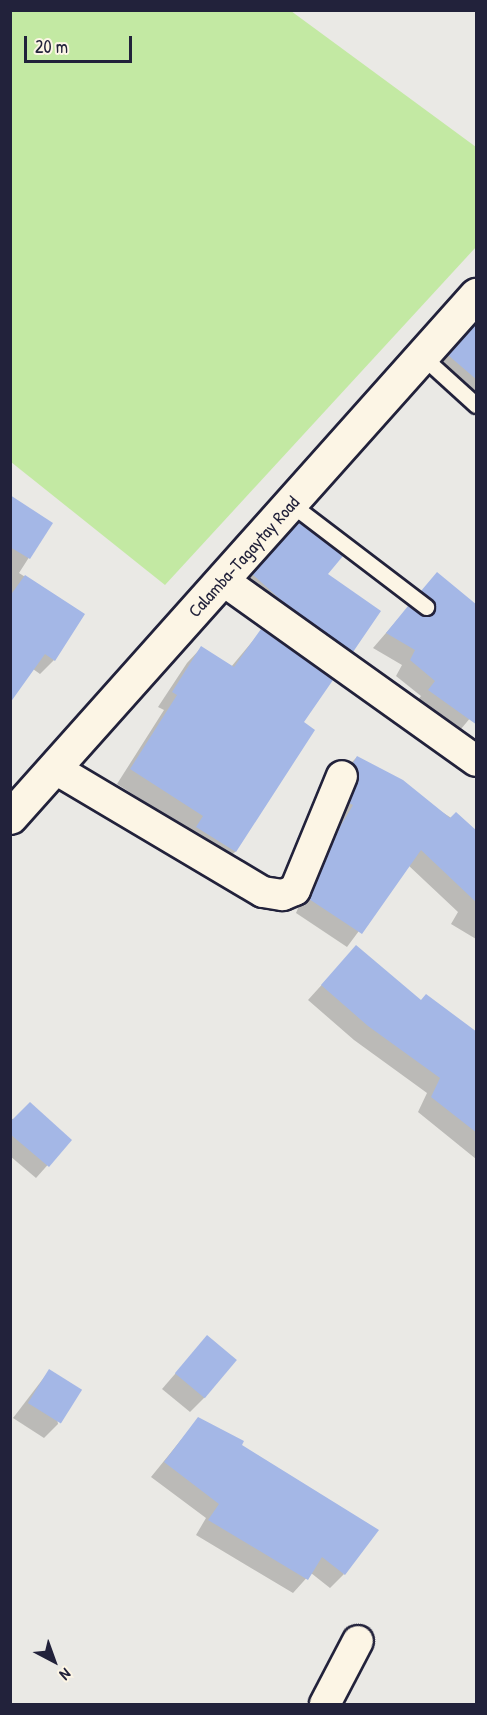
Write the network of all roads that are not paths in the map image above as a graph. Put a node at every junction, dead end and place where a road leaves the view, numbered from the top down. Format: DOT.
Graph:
graph roads {
  1 [pos="477,295"];
  2 [pos="422,356"];
  3 [pos="477,405"];
  4 [pos="291,504"];
  5 [pos="224,581"];
  6 [pos="426,607"];
  7 [pos="477,761"];
  8 [pos="54,768"];
  9 [pos="342,776"];
  10 [pos="10,817"];
  11 [pos="358,1641"];
  12 [pos="325,1704"];
  1 -- 2 [label="main road, Calamba-Tagaytay Road"];
  2 -- 3 [label="lane"];
  2 -- 4 [label="main road, Calamba-Tagaytay Road"];
  4 -- 5 [label="main road, Calamba-Tagaytay Road"];
  4 -- 6 [label="lane"];
  5 -- 7 [label="street"];
  5 -- 8 [label="main road, Calamba-Tagaytay Road"];
  8 -- 9 [label="street"];
  8 -- 10 [label="main road, Calamba-Tagaytay Road"];
  11 -- 12 [label="street"];
}
